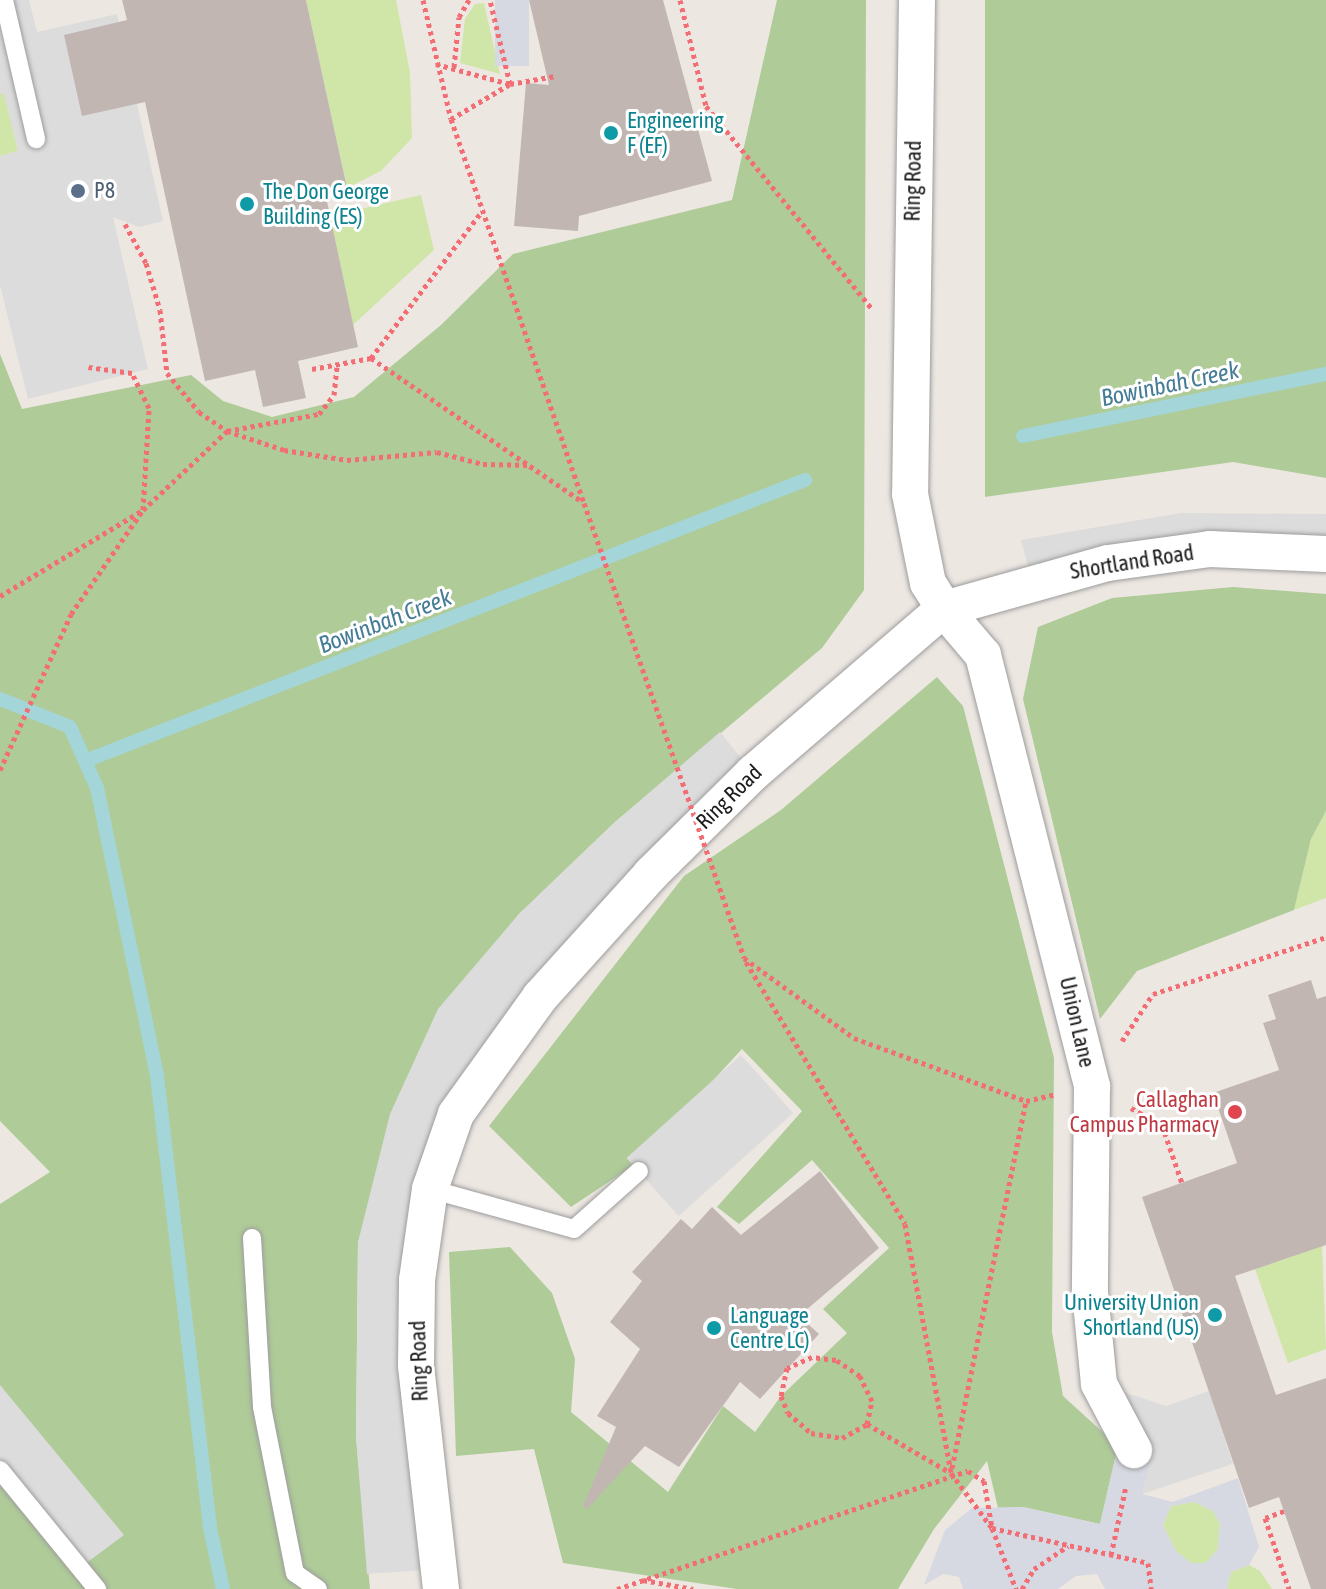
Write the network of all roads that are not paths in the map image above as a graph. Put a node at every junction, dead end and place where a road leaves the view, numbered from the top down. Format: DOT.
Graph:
graph roads {
  1 [pos="4,0"];
  2 [pos="917,0"];
  3 [pos="36,139"];
  4 [pos="1326,554"];
  5 [pos="944,609"];
  6 [pos="639,1171"];
  7 [pos="430,1189"];
  8 [pos="252,1238"];
  9 [pos="1134,1450"];
  10 [pos="0,1470"];
  11 [pos="97,1589"];
  12 [pos="318,1589"];
  13 [pos="441,1589"];
  1 -- 3 [label="lane"];
  2 -- 5 [label="street, Ring Road"];
  4 -- 5 [label="street, Shortland Road"];
  5 -- 7 [label="street, Ring Road"];
  5 -- 9 [label="street, Union Lane"];
  6 -- 7 [label="lane"];
  7 -- 13 [label="street, Ring Road"];
  8 -- 12 [label="lane"];
  10 -- 11 [label="lane"];
}
